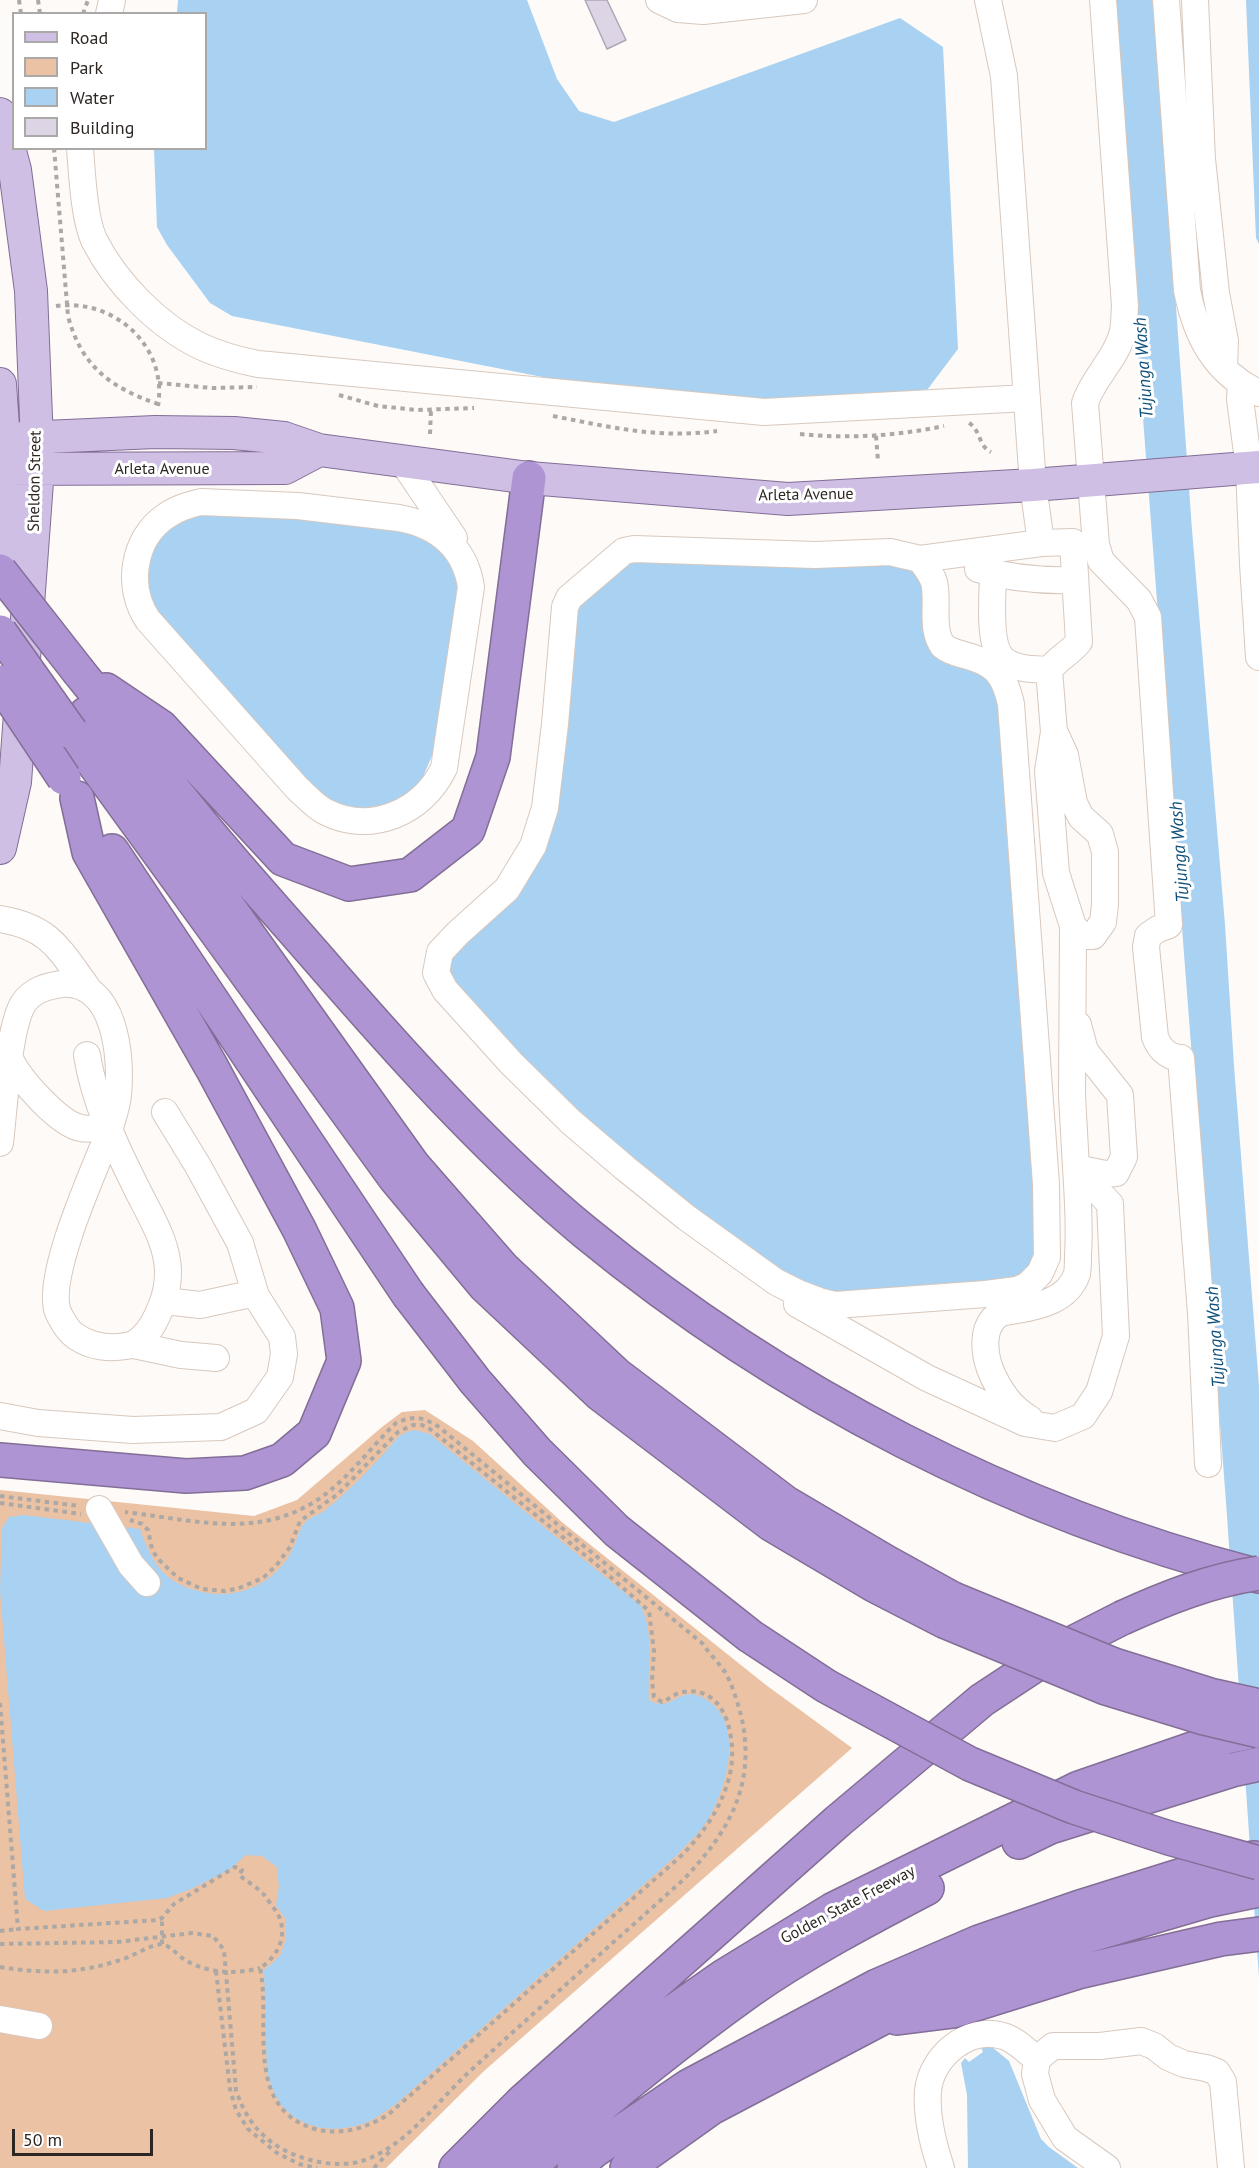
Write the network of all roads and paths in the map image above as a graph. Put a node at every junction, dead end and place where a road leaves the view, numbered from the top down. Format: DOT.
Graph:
graph roads {
  1 [pos="659,0"];
  2 [pos="804,0"];
  3 [pos="988,0"];
  4 [pos="1103,0"];
  5 [pos="1166,0"];
  6 [pos="1195,0"];
  7 [pos="0,114"];
  8 [pos="54,150"];
  9 [pos="81,150"];
  10 [pos="67,305"];
  11 [pos="49,307"];
  12 [pos="1241,382"];
  13 [pos="0,384"];
  14 [pos="1027,398"];
  15 [pos="431,410"];
  16 [pos="430,434"];
  17 [pos="876,436"];
  18 [pos="38,453"];
  19 [pos="3,454"];
  20 [pos="402,461"];
  21 [pos="878,461"];
  22 [pos="1254,467"];
  23 [pos="529,478"];
  24 [pos="1090,480"];
  25 [pos="1033,485"];
  26 [pos="1041,543"];
  27 [pos="949,555"];
  28 [pos="920,559"];
  29 [pos="465,562"];
  30 [pos="0,571"];
  31 [pos="993,573"];
  32 [pos="0,580"];
  33 [pos="1075,580"];
  34 [pos="0,607"];
  35 [pos="0,632"];
  36 [pos="1259,657"];
  37 [pos="982,660"];
  38 [pos="1011,664"];
  39 [pos="1049,670"];
  40 [pos="0,682"];
  41 [pos="76,685"];
  42 [pos="1054,732"];
  43 [pos="70,788"];
  44 [pos="0,848"];
  45 [pos="0,919"];
  46 [pos="1072,926"];
  47 [pos="87,987"];
  48 [pos="1072,1005"];
  49 [pos="87,1055"];
  50 [pos="10,1059"];
  51 [pos="165,1112"];
  52 [pos="110,1127"];
  53 [pos="0,1143"];
  54 [pos="1076,1168"];
  55 [pos="794,1291"];
  56 [pos="256,1296"];
  57 [pos="165,1301"];
  58 [pos="134,1345"];
  59 [pos="216,1358"];
  60 [pos="0,1416"];
  61 [pos="1043,1426"];
  62 [pos="0,1460"];
  63 [pos="1208,1464"];
  64 [pos="0,1496"];
  65 [pos="0,1503"];
  66 [pos="101,1513"];
  67 [pos="1259,1574"];
  68 [pos="147,1583"];
  69 [pos="948,1610"];
  70 [pos="0,1703"];
  71 [pos="1259,1706"];
  72 [pos="1259,1730"];
  73 [pos="1246,1767"];
  74 [pos="1259,1857"];
  75 [pos="1259,1863"];
  76 [pos="1259,1890"];
  77 [pos="162,1918"];
  78 [pos="18,1929"];
  79 [pos="0,1931"];
  80 [pos="1259,1934"];
  81 [pos="161,1937"];
  82 [pos="0,1944"];
  83 [pos="162,1944"];
  84 [pos="0,1966"];
  85 [pos="260,1968"];
  86 [pos="216,1971"];
  87 [pos="226,1972"];
  88 [pos="0,2019"];
  89 [pos="874,2021"];
  90 [pos="39,2026"];
  91 [pos="1037,2059"];
  92 [pos="394,2146"];
  93 [pos="341,2166"];
  94 [pos="317,2168"];
  95 [pos="374,2168"];
  96 [pos="456,2168"];
  97 [pos="488,2168"];
  98 [pos="528,2168"];
  99 [pos="574,2168"];
  100 [pos="627,2168"];
  101 [pos="941,2168"];
  102 [pos="1107,2168"];
  103 [pos="1231,2168"];
  1 -- 2 [label="lane"];
  3 -- 14 [label="lane"];
  4 -- 24 [label="lane"];
  5 -- 12 [label="lane"];
  6 -- 12 [label="lane"];
  7 -- 18 [label="main road, Sheldon Street"];
  8 -- 10 [label="path"];
  9 -- 14 [label="lane"];
  10 -- 10 [label="path"];
  10 -- 11 [label="path"];
  12 -- 22 [label="lane"];
  13 -- 19 [label="main road, Sheldon Street"];
  14 -- 25 [label="lane"];
  15 -- 16 [label="path"];
  17 -- 21 [label="path"];
  18 -- 19 [label="main road, Arleta Avenue"];
  18 -- 20 [label="main road, Arleta Avenue"];
  18 -- 44 [label="main road, Sheldon Street"];
  19 -- 32 [label="main road, Sheldon Street"];
  20 -- 23 [label="main road, Arleta Avenue"];
  20 -- 29 [label="lane"];
  22 -- 24 [label="main road, Arleta Avenue"];
  22 -- 36 [label="lane"];
  23 -- 25 [label="main road, Arleta Avenue"];
  23 -- 41 [label="highway"];
  24 -- 25 [label="main road, Arleta Avenue"];
  24 -- 63 [label="lane"];
  25 -- 26 [label="lane"];
  26 -- 27 [label="lane"];
  26 -- 33 [label="lane"];
  27 -- 28 [label="lane"];
  27 -- 31 [label="lane"];
  28 -- 37 [label="lane"];
  28 -- 55 [label="lane"];
  29 -- 29 [label="lane"];
  30 -- 41 [label="highway, bridge"];
  31 -- 33 [label="lane"];
  31 -- 38 [label="lane"];
  33 -- 39 [label="lane"];
  34 -- 41 [label="highway"];
  35 -- 69 [label="highway, bridge"];
  37 -- 38 [label="lane"];
  37 -- 55 [label="lane"];
  38 -- 39 [label="lane"];
  39 -- 42 [label="lane"];
  40 -- 43 [label="highway, bridge"];
  41 -- 67 [label="highway, bridge"];
  41 -- 69 [label="highway"];
  42 -- 46 [label="lane"];
  42 -- 46 [label="lane"];
  43 -- 62 [label="highway"];
  43 -- 75 [label="highway, bridge"];
  45 -- 47 [label="lane"];
  46 -- 48 [label="lane"];
  47 -- 50 [label="lane"];
  47 -- 52 [label="lane"];
  48 -- 54 [label="lane"];
  48 -- 54 [label="lane"];
  49 -- 52 [label="lane"];
  50 -- 52 [label="lane"];
  50 -- 53 [label="lane"];
  51 -- 56 [label="lane"];
  52 -- 57 [label="lane"];
  52 -- 58 [label="lane"];
  54 -- 61 [label="lane"];
  54 -- 61 [label="lane"];
  55 -- 61 [label="lane"];
  56 -- 57 [label="lane"];
  56 -- 60 [label="lane"];
  57 -- 58 [label="lane"];
  58 -- 59 [label="lane"];
  64 -- 66 [label="path"];
  65 -- 66 [label="path"];
  66 -- 68 [label="lane"];
  66 -- 85 [label="path"];
  66 -- 92 [label="path"];
  67 -- 96 [label="highway, bridge"];
  69 -- 71 [label="highway, bridge"];
  69 -- 72 [label="highway, bridge"];
  70 -- 78 [label="path"];
  72 -- 97 [label="highway, Golden State Freeway"];
  73 -- 98 [label="highway"];
  74 -- 99 [label="highway, bridge"];
  76 -- 89 [label="highway"];
  77 -- 78 [label="path"];
  77 -- 81 [label="path"];
  77 -- 85 [label="path"];
  78 -- 79 [label="path"];
  80 -- 89 [label="highway"];
  81 -- 82 [label="path"];
  81 -- 83 [label="path"];
  81 -- 87 [label="path"];
  83 -- 84 [label="path"];
  83 -- 86 [label="path"];
  85 -- 87 [label="path"];
  86 -- 87 [label="path"];
  86 -- 94 [label="path"];
  87 -- 93 [label="path"];
  88 -- 90 [label="lane"];
  89 -- 100 [label="highway"];
  91 -- 101 [label="lane"];
  91 -- 102 [label="lane"];
  91 -- 103 [label="lane"];
  92 -- 93 [label="path"];
  92 -- 95 [label="path"];
}
